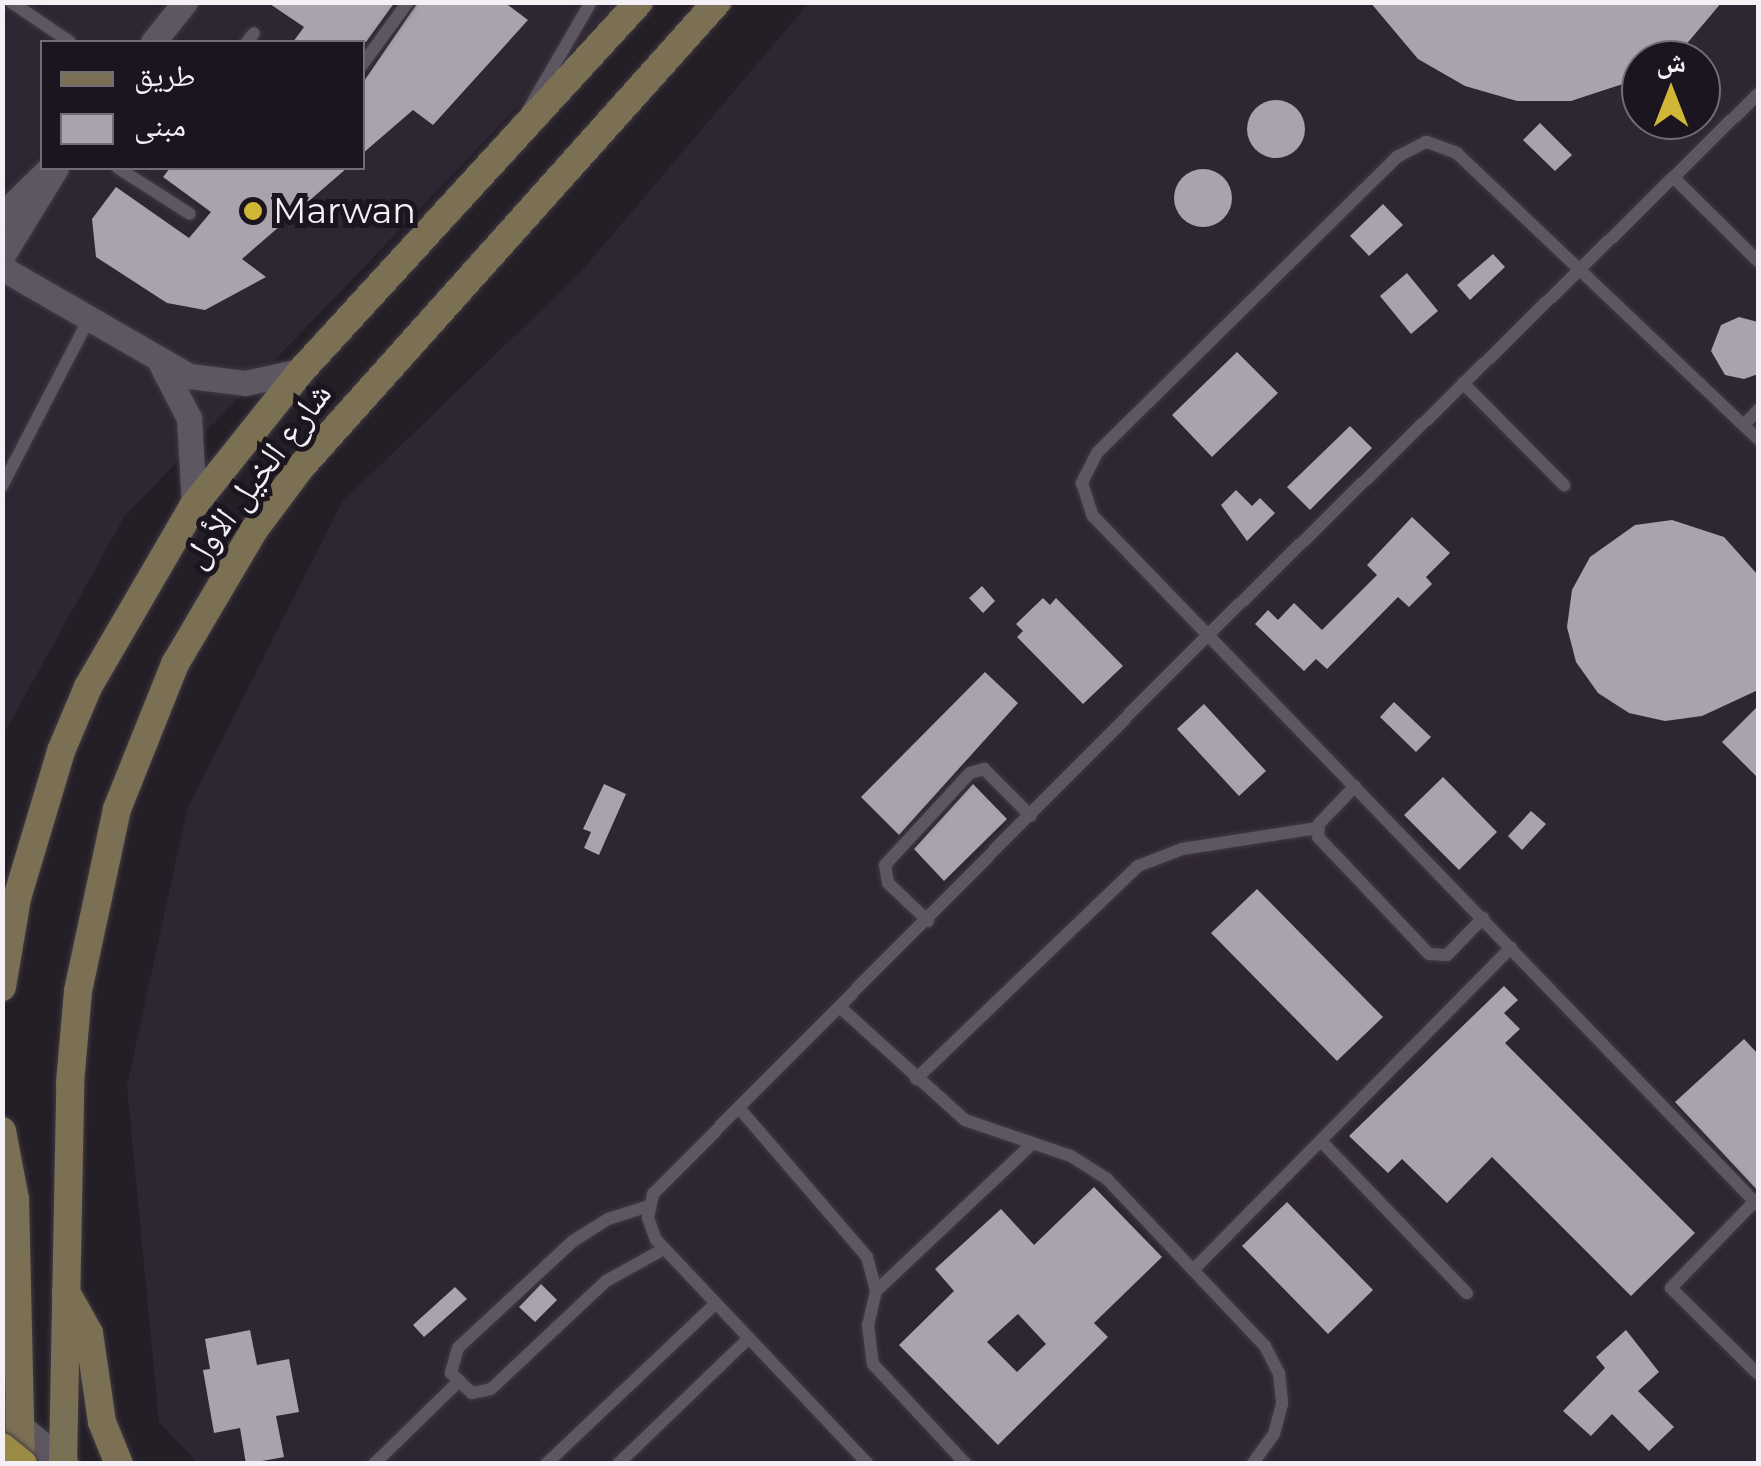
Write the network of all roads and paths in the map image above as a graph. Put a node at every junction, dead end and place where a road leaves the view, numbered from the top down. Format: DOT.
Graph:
graph roads {
  1 [pos="11,2"];
  2 [pos="185,2"];
  3 [pos="408,2"];
  4 [pos="592,2"];
  5 [pos="639,2"];
  6 [pos="717,2"];
  7 [pos="67,40"];
  8 [pos="155,40"];
  9 [pos="365,61"];
  10 [pos="1758,94"];
  11 [pos="522,136"];
  12 [pos="51,170"];
  13 [pos="52,170"];
  14 [pos="121,170"];
  15 [pos="1674,178"];
  16 [pos="2,214"];
  17 [pos="190,214"];
  18 [pos="4,254"];
  19 [pos="1758,262"];
  20 [pos="1579,270"];
  21 [pos="88,319"];
  22 [pos="162,366"];
  23 [pos="301,371"];
  24 [pos="1463,383"];
  25 [pos="1758,410"];
  26 [pos="1744,425"];
  27 [pos="1758,438"];
  28 [pos="2,486"];
  29 [pos="1564,486"];
  30 [pos="194,505"];
  31 [pos="1209,634"];
  32 [pos="1356,786"];
  33 [pos="1031,816"];
  34 [pos="1317,828"];
  35 [pos="1483,918"];
  36 [pos="928,921"];
  37 [pos="1511,948"];
  38 [pos="2,987"];
  39 [pos="842,1009"];
  40 [pos="916,1078"];
  41 [pos="739,1108"];
  42 [pos="2,1131"];
  43 [pos="1320,1141"];
  44 [pos="1029,1147"];
  45 [pos="1757,1203"];
  46 [pos="649,1206"];
  47 [pos="664,1249"];
  48 [pos="1193,1270"];
  49 [pos="876,1291"];
  50 [pos="66,1292"];
  51 [pos="1467,1293"];
  52 [pos="716,1303"];
  53 [pos="749,1338"];
  54 [pos="1758,1374"];
  55 [pos="459,1380"];
  56 [pos="8,1430"];
  57 [pos="64,1463"];
  58 [pos="22,1464"];
  59 [pos="118,1464"];
  60 [pos="374,1464"];
  61 [pos="546,1464"];
  62 [pos="618,1464"];
  63 [pos="868,1464"];
  64 [pos="966,1464"];
  65 [pos="1252,1464"];
  1 -- 7 [label="lane"];
  2 -- 8 [label="street"];
  3 -- 9 [label="lane"];
  4 -- 11 [label="lane"];
  5 -- 11 [label="main road, شارع الخيل الأول"];
  6 -- 50 [label="main road, شارع الخيل الأول"];
  10 -- 15 [label="lane"];
  11 -- 23 [label="main road, شارع الخيل الأول"];
  12 -- 16 [label="street"];
  13 -- 18 [label="street"];
  14 -- 17 [label="lane"];
  15 -- 19 [label="lane"];
  15 -- 20 [label="lane"];
  18 -- 21 [label="street"];
  20 -- 24 [label="lane"];
  20 -- 26 [label="lane"];
  20 -- 31 [label="lane"];
  21 -- 22 [label="street"];
  21 -- 28 [label="lane"];
  22 -- 23 [label="street"];
  22 -- 30 [label="street"];
  23 -- 30 [label="main road, شارع الخيل الأول"];
  24 -- 29 [label="lane"];
  24 -- 31 [label="lane"];
  25 -- 26 [label="lane"];
  26 -- 27 [label="lane"];
  30 -- 38 [label="main road, شارع الخيل الأول"];
  31 -- 32 [label="lane"];
  31 -- 33 [label="lane"];
  32 -- 34 [label="lane"];
  32 -- 35 [label="lane"];
  33 -- 36 [label="lane"];
  33 -- 36 [label="lane"];
  34 -- 35 [label="lane"];
  34 -- 40 [label="lane"];
  35 -- 37 [label="lane"];
  36 -- 39 [label="lane"];
  37 -- 43 [label="lane"];
  37 -- 45 [label="lane"];
  39 -- 40 [label="lane"];
  39 -- 41 [label="lane"];
  40 -- 44 [label="lane"];
  41 -- 46 [label="lane"];
  41 -- 49 [label="lane"];
  42 -- 56 [label="main road"];
  43 -- 48 [label="lane"];
  43 -- 51 [label="lane"];
  44 -- 48 [label="lane"];
  44 -- 49 [label="lane"];
  45 -- 54 [label="lane"];
  46 -- 47 [label="lane"];
  46 -- 55 [label="lane"];
  47 -- 52 [label="lane"];
  47 -- 55 [label="lane"];
  48 -- 65 [label="lane"];
  49 -- 64 [label="lane"];
  50 -- 57 [label="main road, شارع الخيل الأول"];
  50 -- 59 [label="main road"];
  52 -- 53 [label="lane"];
  52 -- 61 [label="lane"];
  53 -- 62 [label="lane"];
  53 -- 63 [label="lane"];
  55 -- 60 [label="lane"];
  56 -- 57 [label="street"];
  56 -- 58 [label="main road, bridge"];
}
